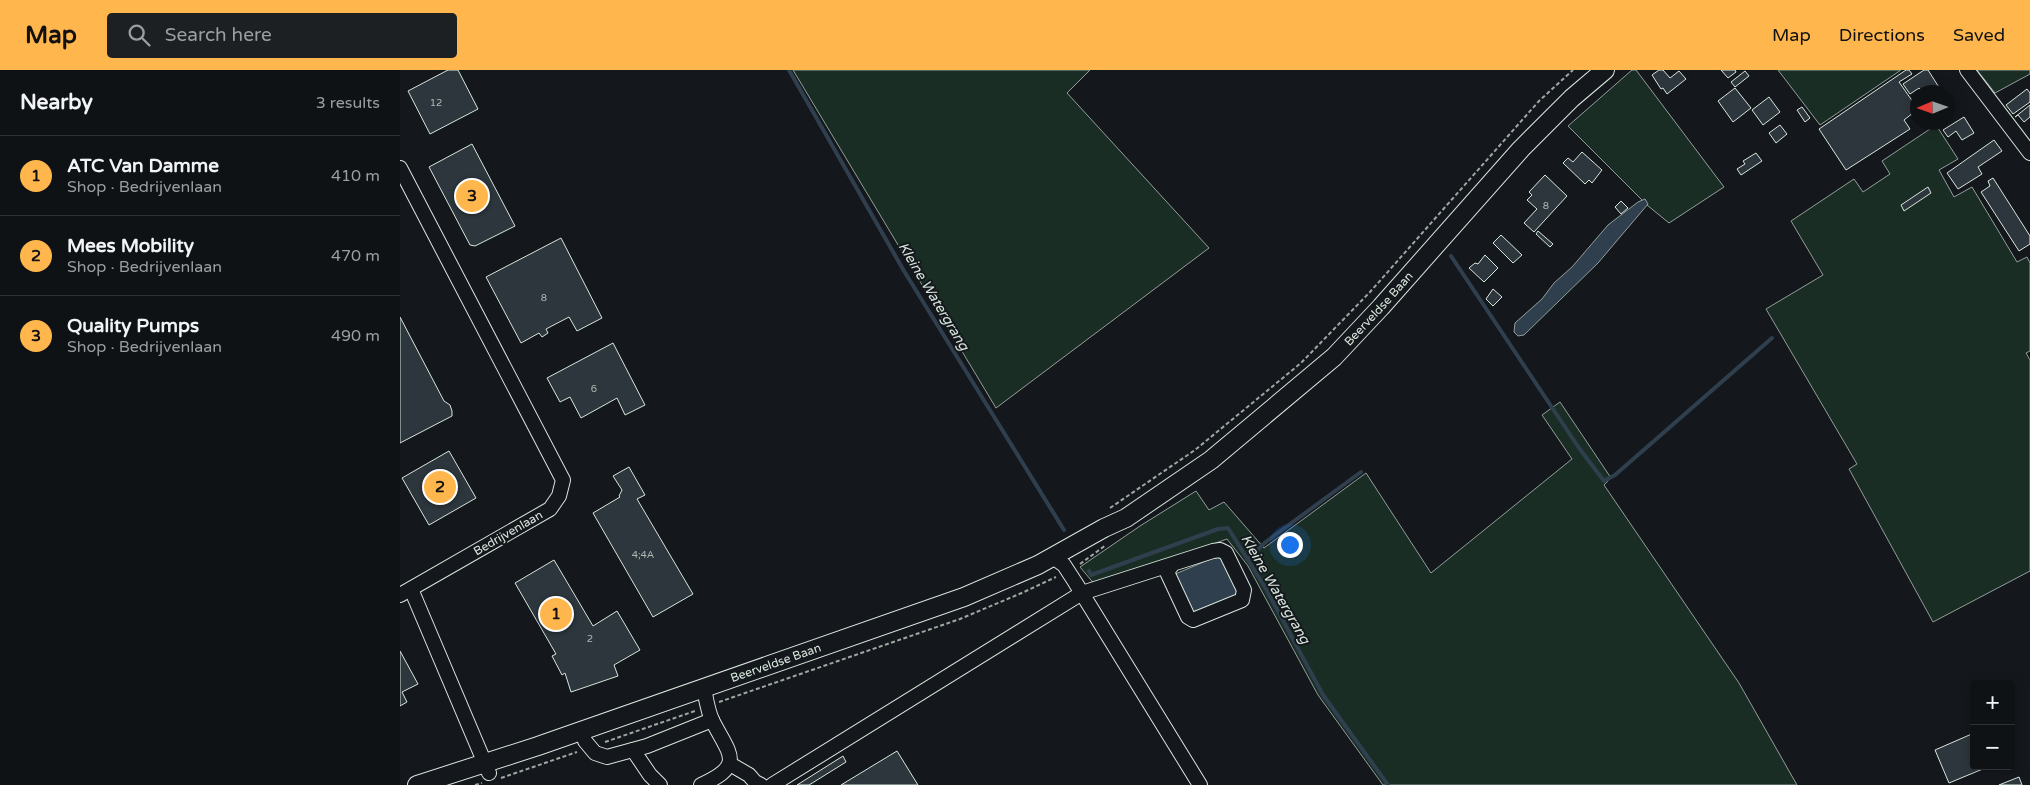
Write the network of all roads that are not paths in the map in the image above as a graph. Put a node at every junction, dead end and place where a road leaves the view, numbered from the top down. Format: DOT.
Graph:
graph roads {
  1 [pos="1605,70"];
  2 [pos="1967,70"];
  3 [pos="2030,153"];
  4 [pos="400,168"];
  5 [pos="1058,561"];
  6 [pos="1173,564"];
  7 [pos="406,592"];
  8 [pos="1082,593"];
  9 [pos="705,693"];
  10 [pos="712,720"];
  11 [pos="585,741"];
  12 [pos="633,750"];
  13 [pos="730,764"];
  14 [pos="487,768"];
  15 [pos="705,784"];
  16 [pos="417,785"];
  17 [pos="450,785"];
  18 [pos="660,785"];
  19 [pos="761,785"];
  20 [pos="772,785"];
  21 [pos="1200,785"];
  1 -- 5 [label="main road, Beerveldse Baan"];
  2 -- 3 [label="street"];
  4 -- 7 [label="street, Bedrijvenlaan"];
  5 -- 8 [label="street"];
  5 -- 9 [label="main road, Beerveldse Baan"];
  6 -- 6 [label="street"];
  6 -- 8 [label="street"];
  7 -- 14 [label="street, Bedrijvenlaan"];
  8 -- 20 [label="street"];
  8 -- 21 [label="street"];
  9 -- 10 [label="street"];
  9 -- 11 [label="main road, Beerveldse Baan"];
  9 -- 14 [label="main road, Beerveldse Baan"];
  10 -- 12 [label="street"];
  10 -- 13 [label="street"];
  11 -- 12 [label="street"];
  11 -- 14 [label="main road, Beerveldse Baan"];
  12 -- 18 [label="street"];
  13 -- 15 [label="street"];
  13 -- 19 [label="street"];
  14 -- 16 [label="main road, Beerveldse Baan"];
  14 -- 17 [label="main road, Beerveldse Baan"];
}
